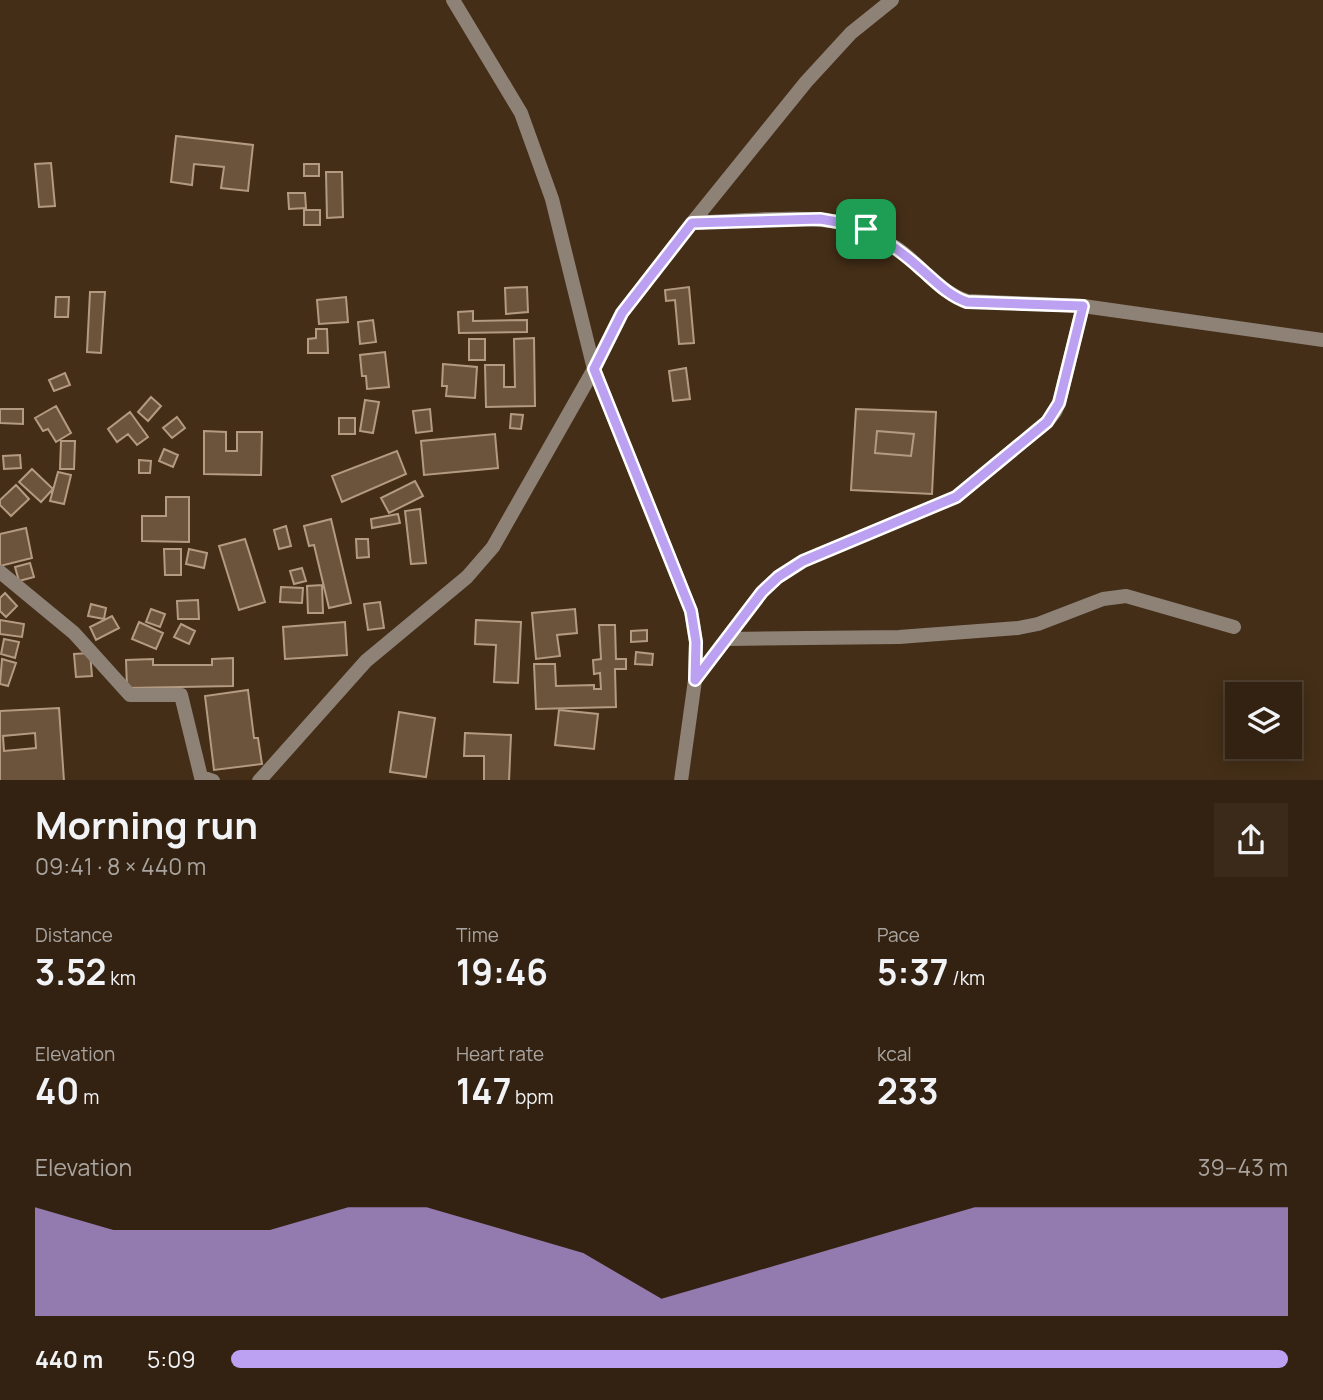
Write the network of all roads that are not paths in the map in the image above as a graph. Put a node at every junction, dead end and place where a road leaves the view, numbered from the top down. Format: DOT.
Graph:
graph roads {
  1 [pos="453,0"];
  2 [pos="892,0"];
  3 [pos="692,223"];
  4 [pos="1083,306"];
  5 [pos="1323,340"];
  6 [pos="594,369"];
  7 [pos="0,572"];
  8 [pos="1234,626"];
  9 [pos="727,639"];
  10 [pos="695,680"];
  11 [pos="214,780"];
  12 [pos="259,780"];
  13 [pos="681,780"];
  1 -- 6 [label="street"];
  2 -- 3 [label="street"];
  3 -- 4 [label="street"];
  3 -- 6 [label="street"];
  4 -- 5 [label="street"];
  4 -- 9 [label="street"];
  6 -- 10 [label="street"];
  6 -- 12 [label="street"];
  7 -- 11 [label="street"];
  8 -- 9 [label="street"];
  9 -- 10 [label="street"];
  10 -- 13 [label="street"];
}
